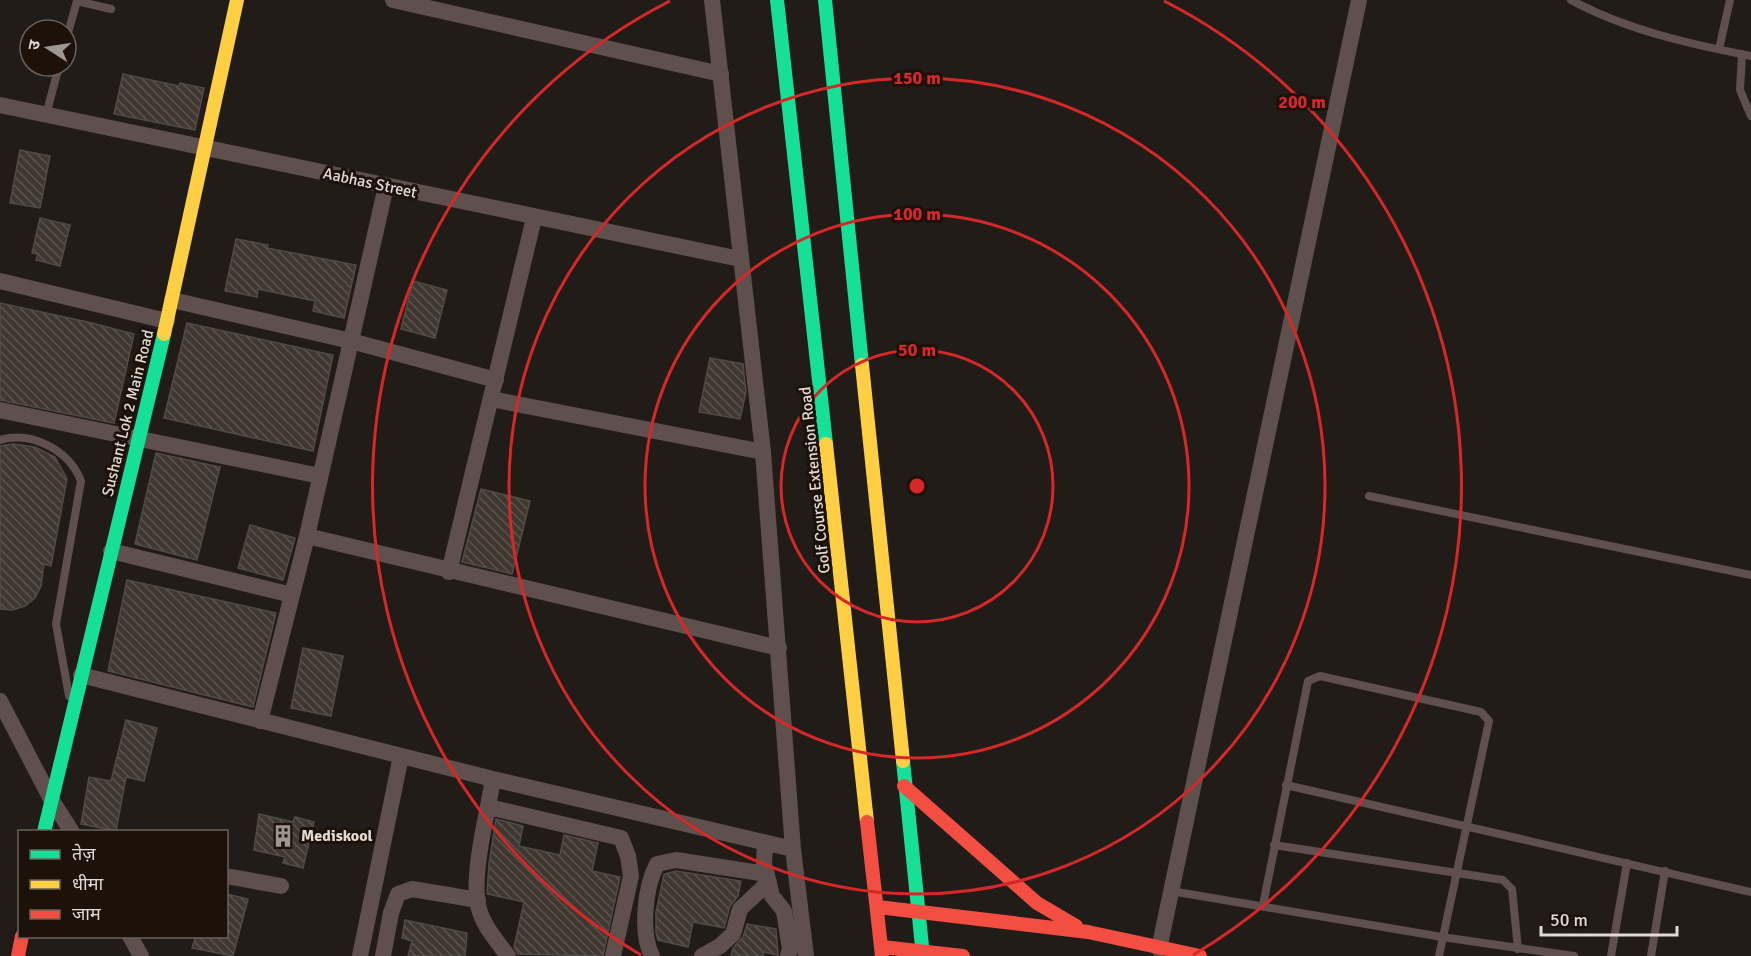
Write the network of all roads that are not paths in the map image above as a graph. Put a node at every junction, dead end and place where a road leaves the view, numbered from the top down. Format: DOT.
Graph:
graph roads {
  1 [pos="237,0"];
  2 [pos="393,0"];
  3 [pos="712,0"];
  4 [pos="777,0"];
  5 [pos="825,0"];
  6 [pos="1359,0"];
  7 [pos="1571,0"];
  8 [pos="1730,0"];
  9 [pos="74,1"];
  10 [pos="111,9"];
  11 [pos="71,18"];
  12 [pos="1719,48"];
  13 [pos="1747,55"];
  14 [pos="721,74"];
  15 [pos="56,78"];
  16 [pos="0,105"];
  17 [pos="46,115"];
  18 [pos="1751,116"];
  19 [pos="206,147"];
  20 [pos="386,186"];
  21 [pos="534,218"];
  22 [pos="740,259"];
  23 [pos="0,281"];
  24 [pos="172,300"];
  25 [pos="167,321"];
  26 [pos="351,341"];
  27 [pos="496,380"];
  28 [pos="491,399"];
  29 [pos="0,410"];
  30 [pos="139,438"];
  31 [pos="0,440"];
  32 [pos="763,452"];
  33 [pos="320,476"];
  34 [pos="1369,496"];
  35 [pos="307,536"];
  36 [pos="111,551"];
  37 [pos="449,572"];
  38 [pos="1751,574"];
  39 [pos="292,595"];
  40 [pos="779,648"];
  41 [pos="81,675"];
  42 [pos="0,701"];
  43 [pos="72,711"];
  44 [pos="261,721"];
  45 [pos="401,756"];
  46 [pos="493,779"];
  47 [pos="1286,785"];
  48 [pos="904,786"];
  49 [pos="51,799"];
  50 [pos="489,807"];
  51 [pos="1467,825"];
  52 [pos="44,830"];
  53 [pos="71,830"];
  54 [pos="765,843"];
  55 [pos="1274,845"];
  56 [pos="793,849"];
  57 [pos="1627,863"];
  58 [pos="1665,871"];
  59 [pos="1456,873"];
  60 [pos="228,876"];
  61 [pos="768,878"];
  62 [pos="281,886"];
  63 [pos="1171,891"];
  64 [pos="1751,892"];
  65 [pos="478,900"];
  66 [pos="1263,905"];
  67 [pos="878,907"];
  68 [pos="920,912"];
  69 [pos="1088,932"];
  70 [pos="22,938"];
  71 [pos="131,938"];
  72 [pos="1442,938"];
  73 [pos="1160,949"];
  74 [pos="1518,949"];
  75 [pos="882,951"];
  76 [pos="922,953"];
  77 [pos="144,955"];
  78 [pos="18,956"];
  79 [pos="360,956"];
  80 [pos="383,956"];
  81 [pos="508,956"];
  82 [pos="613,956"];
  83 [pos="652,956"];
  84 [pos="702,956"];
  85 [pos="788,956"];
  86 [pos="806,956"];
  87 [pos="963,956"];
  88 [pos="1200,956"];
  89 [pos="1439,956"];
  90 [pos="1574,956"];
  91 [pos="1611,956"];
  92 [pos="1651,956"];
  1 -- 19 [label="main road, Sushant Lok 2 Main Road"];
  2 -- 14 [label="street"];
  3 -- 14 [label="street"];
  4 -- 67 [label="main road, Golf Course Extension Road"];
  5 -- 48 [label="main road"];
  6 -- 63 [label="street"];
  7 -- 12 [label="lane"];
  8 -- 12 [label="lane"];
  9 -- 10 [label="lane"];
  9 -- 11 [label="lane"];
  12 -- 13 [label="lane"];
  13 -- 18 [label="lane"];
  14 -- 22 [label="street"];
  15 -- 17 [label="lane"];
  16 -- 17 [label="street, Aabhas Street"];
  17 -- 19 [label="street, Aabhas Street"];
  19 -- 20 [label="street, Aabhas Street"];
  19 -- 24 [label="main road, Sushant Lok 2 Main Road"];
  20 -- 21 [label="street, Aabhas Street"];
  20 -- 26 [label="street"];
  21 -- 22 [label="street, Aabhas Street"];
  21 -- 27 [label="street"];
  22 -- 32 [label="street"];
  23 -- 25 [label="street"];
  24 -- 25 [label="main road, Sushant Lok 2 Main Road"];
  24 -- 26 [label="street"];
  25 -- 30 [label="main road, Sushant Lok 2 Main Road"];
  26 -- 27 [label="street"];
  26 -- 33 [label="street"];
  27 -- 28 [label="street"];
  28 -- 32 [label="street"];
  28 -- 37 [label="street"];
  29 -- 30 [label="street"];
  30 -- 33 [label="street"];
  30 -- 36 [label="main road, Sushant Lok 2 Main Road"];
  31 -- 43 [label="lane"];
  32 -- 40 [label="street"];
  33 -- 35 [label="street"];
  34 -- 38 [label="lane"];
  35 -- 37 [label="street"];
  35 -- 39 [label="street"];
  36 -- 39 [label="street"];
  36 -- 41 [label="main road, Sushant Lok 2 Main Road"];
  37 -- 40 [label="street"];
  39 -- 44 [label="street"];
  40 -- 56 [label="street"];
  41 -- 43 [label="main road, Sushant Lok 2 Main Road"];
  41 -- 44 [label="street"];
  42 -- 49 [label="street"];
  43 -- 49 [label="main road, Sushant Lok 2 Main Road"];
  44 -- 45 [label="street"];
  45 -- 46 [label="street"];
  45 -- 79 [label="street"];
  46 -- 50 [label="street"];
  46 -- 54 [label="street"];
  47 -- 51 [label="lane"];
  47 -- 51 [label="lane"];
  47 -- 55 [label="lane"];
  48 -- 68 [label="main road"];
  48 -- 69 [label="main road"];
  49 -- 52 [label="main road, Sushant Lok 2 Main Road"];
  49 -- 53 [label="street"];
  50 -- 65 [label="street"];
  50 -- 82 [label="street"];
  51 -- 57 [label="lane"];
  51 -- 59 [label="lane"];
  54 -- 56 [label="street"];
  54 -- 61 [label="street"];
  55 -- 59 [label="lane"];
  55 -- 66 [label="lane"];
  56 -- 86 [label="street"];
  57 -- 58 [label="lane"];
  57 -- 91 [label="lane"];
  58 -- 64 [label="lane"];
  58 -- 92 [label="lane"];
  59 -- 72 [label="lane"];
  59 -- 74 [label="lane"];
  60 -- 62 [label="street"];
  61 -- 83 [label="street"];
  61 -- 84 [label="street"];
  61 -- 85 [label="street"];
  63 -- 66 [label="lane"];
  63 -- 73 [label="street"];
  65 -- 80 [label="street"];
  65 -- 81 [label="street"];
  66 -- 72 [label="lane"];
  67 -- 68 [label="main road"];
  67 -- 75 [label="main road, Golf Course Extension Road"];
  68 -- 69 [label="main road"];
  68 -- 76 [label="main road"];
  69 -- 73 [label="main road"];
  70 -- 78 [label="main road"];
  71 -- 77 [label="street"];
  72 -- 74 [label="lane"];
  72 -- 89 [label="lane"];
  73 -- 88 [label="main road"];
  74 -- 90 [label="lane"];
  75 -- 76 [label="main road"];
  76 -- 87 [label="main road"];
}
